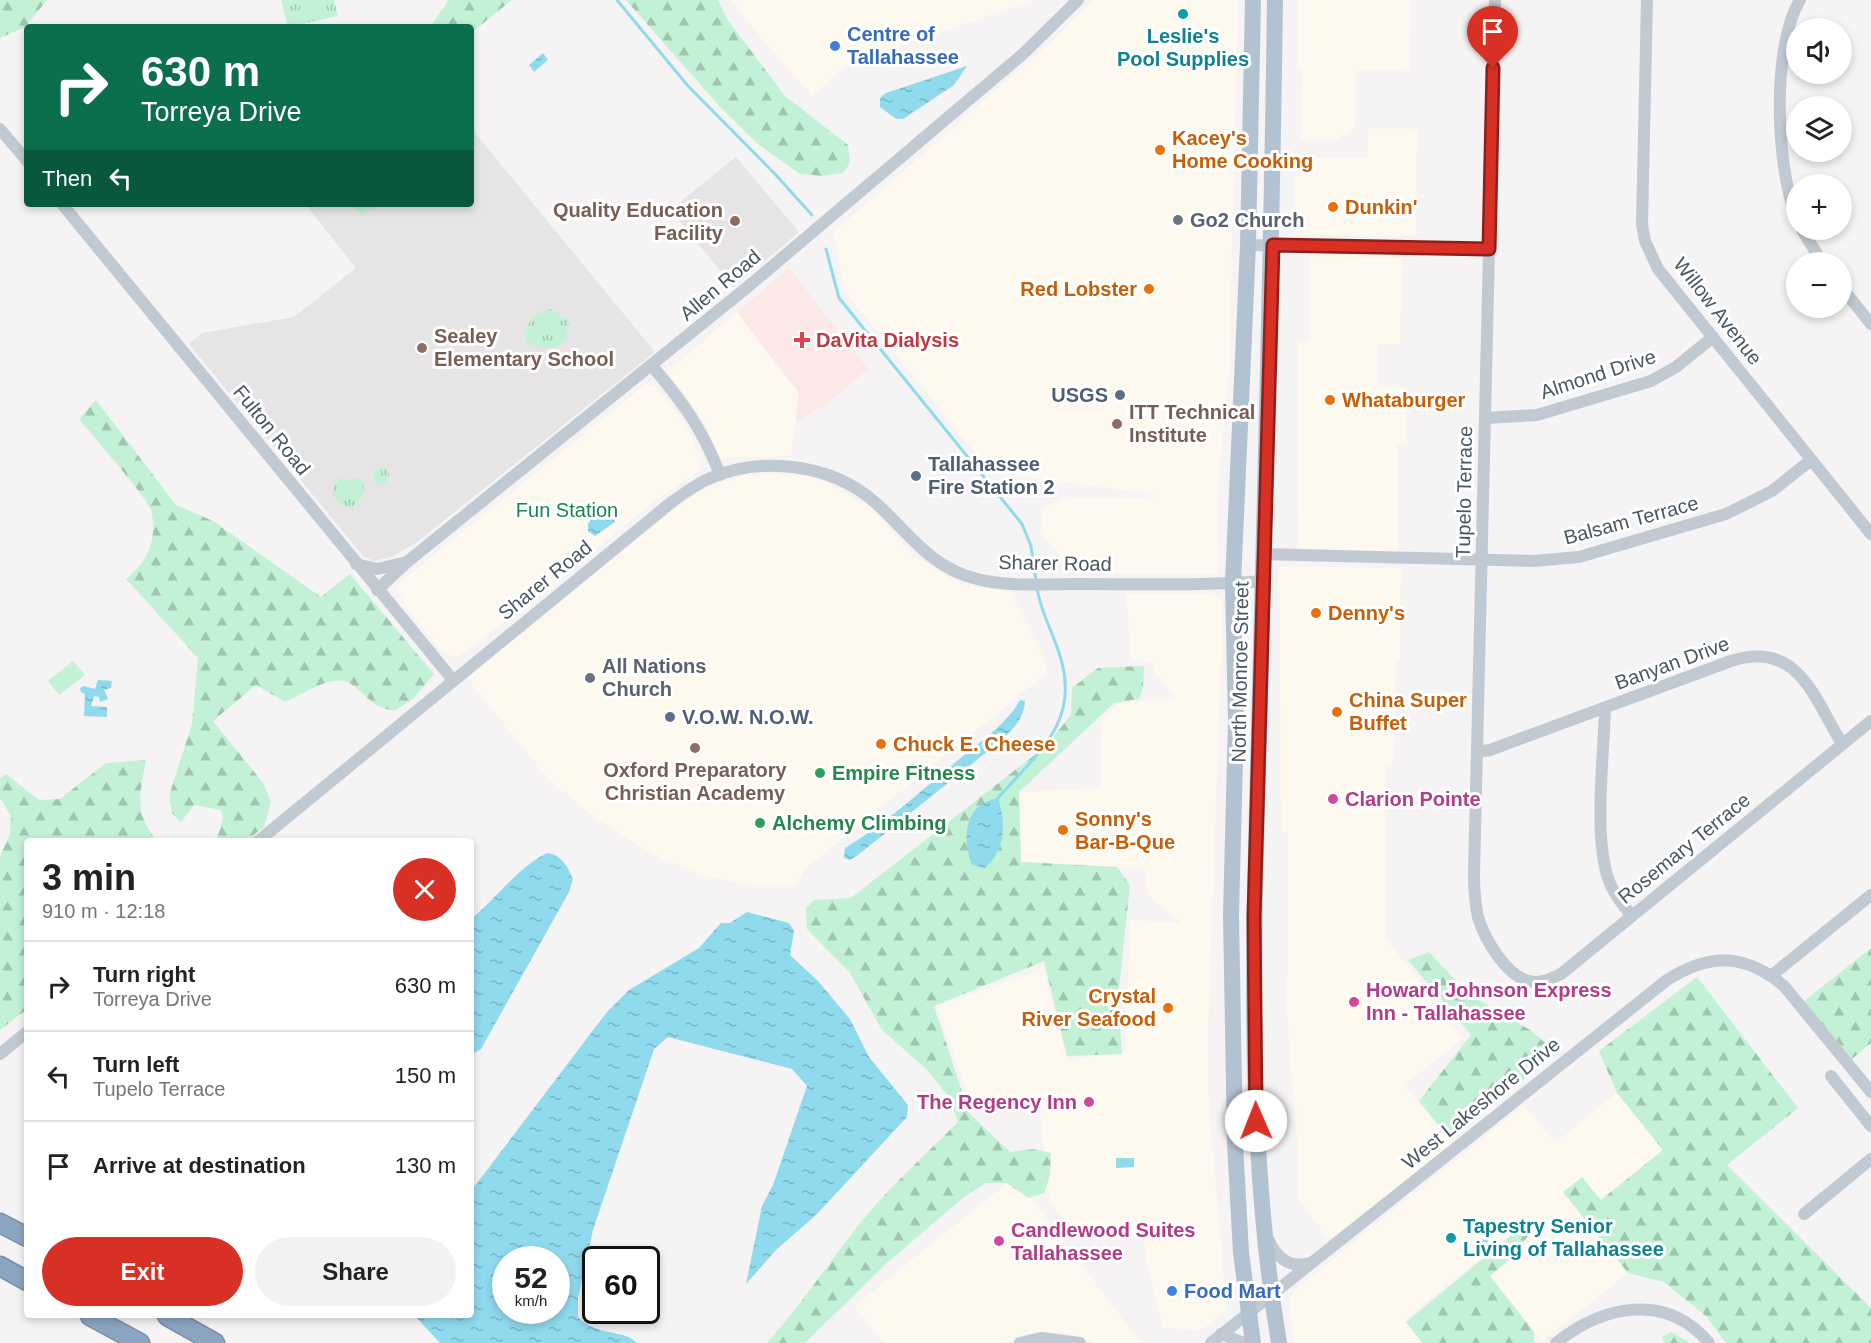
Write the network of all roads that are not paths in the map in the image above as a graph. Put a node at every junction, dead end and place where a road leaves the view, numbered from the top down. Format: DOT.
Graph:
graph roads {
  1 [pos="1078,0"];
  2 [pos="1253,0"];
  3 [pos="1275,0"];
  4 [pos="1495,0"];
  5 [pos="1647,0"];
  6 [pos="1800,0"];
  7 [pos="1251,104"];
  8 [pos="1274,104"];
  9 [pos="0,129"];
  10 [pos="24,157"];
  11 [pos="1786,187"];
  12 [pos="64,207"];
  13 [pos="1248,245"];
  14 [pos="1273,245"];
  15 [pos="1489,249"];
  16 [pos="1852,300"];
  17 [pos="1871,324"];
  18 [pos="1713,338"];
  19 [pos="652,366"];
  20 [pos="1485,418"];
  21 [pos="1240,429"];
  22 [pos="1267,429"];
  23 [pos="1811,460"];
  24 [pos="720,475"];
  25 [pos="1871,534"];
  26 [pos="1264,554"];
  27 [pos="1482,560"];
  28 [pos="407,562"];
  29 [pos="356,564"];
  30 [pos="1263,581"];
  31 [pos="1233,583"];
  32 [pos="377,590"];
  33 [pos="453,680"];
  34 [pos="1605,708"];
  35 [pos="1871,721"];
  36 [pos="1842,744"];
  37 [pos="1235,747"];
  38 [pos="1259,749"];
  39 [pos="1477,752"];
  40 [pos="1235,771"];
  41 [pos="1258,776"];
  42 [pos="262,838"];
  43 [pos="1871,895"];
  44 [pos="1231,914"];
  45 [pos="1632,916"];
  46 [pos="1254,925"];
  47 [pos="1232,933"];
  48 [pos="1515,974"];
  49 [pos="1771,976"];
  50 [pos="24,1034"];
  51 [pos="0,1054"];
  52 [pos="1831,1076"];
  53 [pos="1871,1092"];
  54 [pos="1235,1118"];
  55 [pos="1256,1121"];
  56 [pos="1871,1126"];
  57 [pos="1871,1159"];
  58 [pos="1804,1214"];
  59 [pos="0,1223"];
  60 [pos="1265,1229"];
  61 [pos="24,1235"];
  62 [pos="1314,1262"];
  63 [pos="0,1266"];
  64 [pos="24,1279"];
  65 [pos="1271,1297"];
  66 [pos="1248,1314"];
  67 [pos="94,1318"];
  68 [pos="171,1318"];
  69 [pos="1221,1334"];
  70 [pos="140,1343"];
  71 [pos="215,1343"];
  72 [pos="1020,1343"];
  73 [pos="1080,1343"];
  74 [pos="1211,1343"];
  75 [pos="1244,1343"];
  76 [pos="1253,1343"];
  77 [pos="1279,1343"];
  78 [pos="1556,1343"];
  79 [pos="1709,1343"];
  1 -- 19 [label="street, Allen Road"];
  2 -- 7 [label="main road, North Monroe Street"];
  3 -- 8 [label="main road, North Monroe Street"];
  4 -- 15 [label="street, Tupelo Terrace"];
  5 -- 18 [label="street, Willow Avenue"];
  6 -- 11 [label="street"];
  7 -- 8 [label="main road"];
  7 -- 13 [label="main road, North Monroe Street"];
  8 -- 14 [label="main road, North Monroe Street"];
  9 -- 10 [label="street"];
  12 -- 29 [label="street, Fulton Road"];
  13 -- 14 [label="street"];
  13 -- 21 [label="main road, North Monroe Street"];
  14 -- 15 [label="street"];
  14 -- 22 [label="main road, North Monroe Street"];
  15 -- 20 [label="street, Tupelo Terrace"];
  16 -- 17 [label="street"];
  18 -- 20 [label="street, Almond Drive"];
  18 -- 23 [label="street, Willow Avenue"];
  19 -- 24 [label="street"];
  19 -- 28 [label="street, Allen Road"];
  20 -- 27 [label="street, Tupelo Terrace"];
  21 -- 22 [label="main road"];
  21 -- 31 [label="main road, North Monroe Street"];
  22 -- 26 [label="main road, North Monroe Street"];
  23 -- 25 [label="street, Willow Avenue"];
  23 -- 27 [label="street, Balsam Terrace"];
  24 -- 31 [label="street, Sharer Road"];
  24 -- 33 [label="street, Sharer Road"];
  26 -- 27 [label="street, Balsam Terrace"];
  26 -- 30 [label="main road, North Monroe Street"];
  27 -- 39 [label="street, Tupelo Terrace"];
  28 -- 29 [label="street"];
  28 -- 32 [label="street, Allen Road"];
  29 -- 32 [label="street, Fulton Road"];
  30 -- 31 [label="street, Sharer Road"];
  30 -- 38 [label="main road, North Monroe Street"];
  31 -- 37 [label="main road, North Monroe Street"];
  32 -- 33 [label="street, Fulton Road"];
  33 -- 42 [label="street, Sharer Road"];
  34 -- 36 [label="street, Banyan Drive"];
  34 -- 39 [label="street, Banyan Drive"];
  34 -- 45 [label="street"];
  35 -- 36 [label="street, Rosemary Terrace"];
  36 -- 45 [label="street, Rosemary Terrace"];
  37 -- 38 [label="main road"];
  37 -- 40 [label="main road, North Monroe Street"];
  38 -- 41 [label="main road, North Monroe Street"];
  39 -- 48 [label="street, Tupelo Terrace"];
  40 -- 41 [label="main road"];
  40 -- 44 [label="main road, North Monroe Street"];
  41 -- 46 [label="main road, North Monroe Street"];
  43 -- 49 [label="street"];
  44 -- 46 [label="main road"];
  44 -- 47 [label="main road, North Monroe Street"];
  45 -- 48 [label="street, Rosemary Terrace"];
  46 -- 47 [label="main road"];
  46 -- 55 [label="main road, North Monroe Street"];
  47 -- 54 [label="main road, North Monroe Street"];
  49 -- 53 [label="street"];
  49 -- 62 [label="street, West Lakeshore Drive"];
  50 -- 51 [label="street"];
  52 -- 56 [label="street"];
  54 -- 55 [label="main road"];
  54 -- 66 [label="main road, North Monroe Street"];
  55 -- 60 [label="main road, North Monroe Street"];
  57 -- 58 [label="street"];
  59 -- 61 [label="highway"];
  60 -- 62 [label="street"];
  60 -- 65 [label="main road, North Monroe Street"];
  62 -- 65 [label="street, West Lakeshore Drive"];
  63 -- 64 [label="highway"];
  65 -- 66 [label="street, West Lakeshore Drive"];
  65 -- 77 [label="main road, North Monroe Street"];
  66 -- 69 [label="street, West Lakeshore Drive"];
  66 -- 76 [label="main road, North Monroe Street"];
  67 -- 70 [label="highway"];
  68 -- 71 [label="highway"];
  69 -- 74 [label="street, West Lakeshore Drive"];
  69 -- 75 [label="street"];
  72 -- 73 [label="street"];
  78 -- 79 [label="street"];
}
